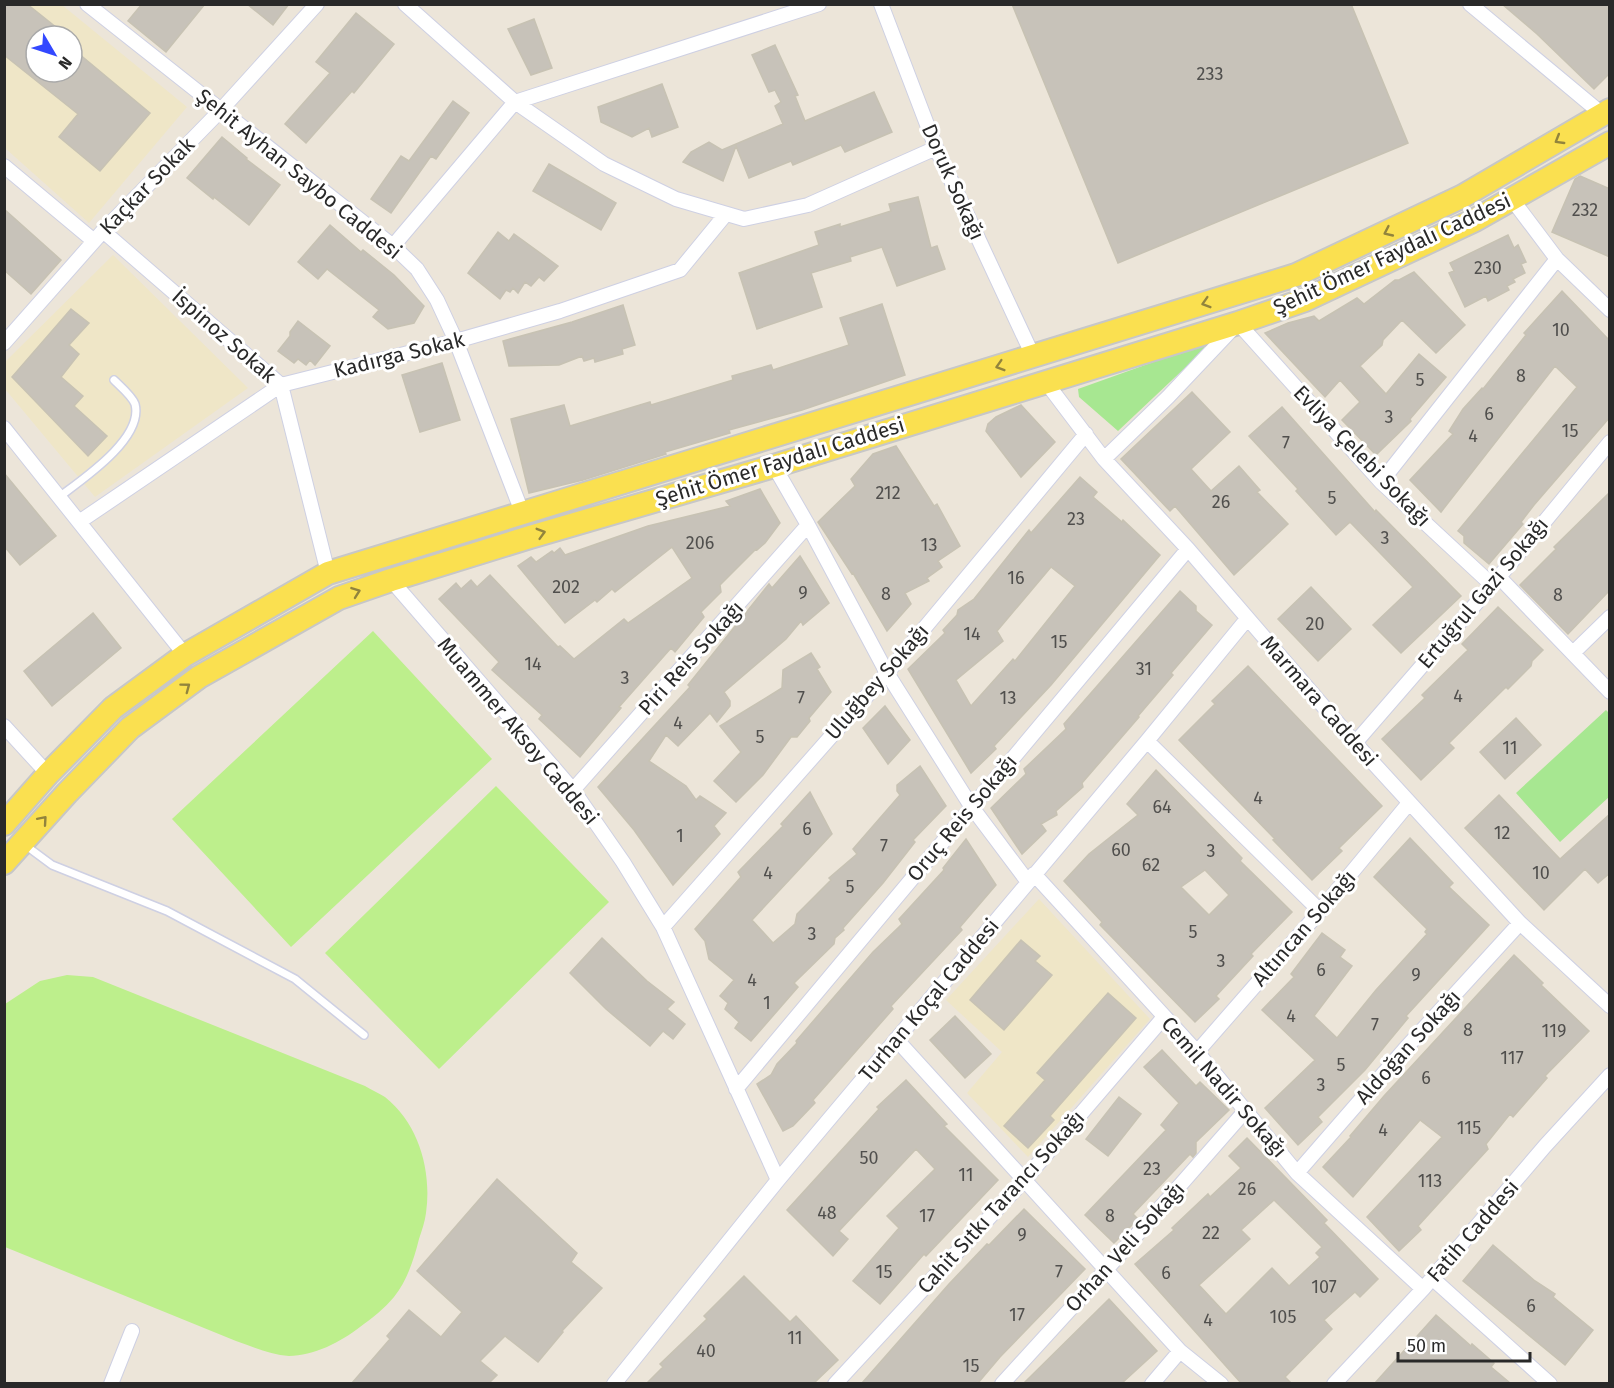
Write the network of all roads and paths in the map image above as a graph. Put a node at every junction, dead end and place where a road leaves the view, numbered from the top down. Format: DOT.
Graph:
graph roads {
  1 [pos="87,4"];
  2 [pos="317,4"];
  3 [pos="405,4"];
  4 [pos="819,4"];
  5 [pos="880,4"];
  6 [pos="1470,4"];
  7 [pos="515,102"];
  8 [pos="220,111"];
  9 [pos="1606,112"];
  10 [pos="1610,143"];
  11 [pos="936,148"];
  12 [pos="4,166"];
  13 [pos="1511,198"];
  14 [pos="726,214"];
  15 [pos="99,236"];
  16 [pos="393,246"];
  17 [pos="1557,259"];
  18 [pos="1610,310"];
  19 [pos="1238,323"];
  20 [pos="456,341"];
  21 [pos="4,343"];
  22 [pos="1033,356"];
  23 [pos="114,380"];
  24 [pos="1045,381"];
  25 [pos="281,385"];
  26 [pos="4,428"];
  27 [pos="1086,434"];
  28 [pos="1610,442"];
  29 [pos="1104,459"];
  30 [pos="774,466"];
  31 [pos="1381,482"];
  32 [pos="59,497"];
  33 [pos="522,512"];
  34 [pos="79,522"];
  35 [pos="808,525"];
  36 [pos="1188,549"];
  37 [pos="328,573"];
  38 [pos="391,580"];
  39 [pos="1495,581"];
  40 [pos="1610,617"];
  41 [pos="1247,619"];
  42 [pos="1574,652"];
  43 [pos="185,655"];
  44 [pos="887,673"];
  45 [pos="1610,692"];
  46 [pos="4,726"];
  47 [pos="1147,741"];
  48 [pos="1355,743"];
  49 [pos="48,774"];
  50 [pos="573,790"];
  51 [pos="67,792"];
  52 [pos="1409,802"];
  53 [pos="971,806"];
  54 [pos="4,824"];
  55 [pos="23,843"];
  56 [pos="4,863"];
  57 [pos="1031,878"];
  58 [pos="1320,911"];
  59 [pos="1520,923"];
  60 [pos="663,927"];
  61 [pos="1610,1006"];
  62 [pos="1164,1017"];
  63 [pos="364,1035"];
  64 [pos="896,1039"];
  65 [pos="1197,1052"];
  66 [pos="1610,1075"];
  67 [pos="736,1089"];
  68 [pos="1246,1110"];
  69 [pos="1297,1173"];
  70 [pos="1025,1179"];
  71 [pos="778,1180"];
  72 [pos="1105,1271"];
  73 [pos="1432,1278"];
  74 [pos="1423,1289"];
  75 [pos="132,1330"];
  76 [pos="1180,1351"];
  77 [pos="111,1383"];
  78 [pos="614,1383"];
  79 [pos="835,1383"];
  80 [pos="1002,1383"];
  81 [pos="1152,1383"];
  82 [pos="1221,1383"];
  83 [pos="1334,1383"];
  84 [pos="1550,1383"];
  1 -- 8 [label="street, Şehit Ayhan Saybo Caddesi"];
  2 -- 8 [label="street, Kaçkar Sokak"];
  3 -- 7 [label="street"];
  4 -- 7 [label="street"];
  5 -- 11 [label="street, Doruk Sokağı"];
  6 -- 9 [label="street"];
  7 -- 14 [label="street"];
  7 -- 16 [label="street"];
  8 -- 15 [label="street, Kaçkar Sokak"];
  8 -- 16 [label="street, Şehit Ayhan Saybo Caddesi"];
  9 -- 22 [label="main road, Şehit Ömer Faydalı Caddesi, one-way"];
  10 -- 13 [label="main road, Şehit Ömer Faydalı Caddesi"];
  11 -- 14 [label="street"];
  11 -- 22 [label="street, Doruk Sokağı"];
  12 -- 15 [label="street, İspinoz Sokak"];
  13 -- 17 [label="street"];
  13 -- 19 [label="main road, Şehit Ömer Faydalı Caddesi"];
  14 -- 20 [label="street, Kadırga Sokak"];
  15 -- 21 [label="street, Kaçkar Sokak"];
  15 -- 25 [label="street, İspinoz Sokak"];
  16 -- 20 [label="street, Şehit Ayhan Saybo Caddesi"];
  17 -- 18 [label="street"];
  17 -- 31 [label="street"];
  19 -- 24 [label="main road, Şehit Ömer Faydalı Caddesi"];
  19 -- 29 [label="street"];
  19 -- 31 [label="street, Evliya Çelebi Sokağı"];
  20 -- 25 [label="street, Kadırga Sokak"];
  20 -- 33 [label="street, Şehit Ayhan Saybo Caddesi"];
  22 -- 24 [label="main road"];
  22 -- 33 [label="main road, Şehit Ömer Faydalı Caddesi, one-way"];
  23 -- 32 [label="lane"];
  24 -- 27 [label="street, Marmara Caddesi"];
  24 -- 30 [label="main road, Şehit Ömer Faydalı Caddesi"];
  25 -- 34 [label="street, Kadırga Sokak"];
  25 -- 37 [label="street, İspinoz Sokak"];
  26 -- 32 [label="street"];
  27 -- 29 [label="street, Marmara Caddesi"];
  27 -- 44 [label="street, Uluğbey Sokağı"];
  28 -- 39 [label="street, Ertuğrul Gazi Sokağı"];
  29 -- 36 [label="street, Marmara Caddesi"];
  30 -- 35 [label="street, Cemil Nadir Sokağı"];
  38 -- 30 [label="main road, Şehit Ömer Faydalı Caddesi, one-way"];
  31 -- 39 [label="street, Evliya Çelebi Sokağı"];
  32 -- 34 [label="street"];
  33 -- 37 [label="main road, Şehit Ömer Faydalı Caddesi"];
  34 -- 43 [label="street"];
  35 -- 44 [label="street, Cemil Nadir Sokağı"];
  35 -- 50 [label="street, Piri Reis Sokağı"];
  36 -- 41 [label="street, Marmara Caddesi"];
  36 -- 53 [label="street, Oruç Reis Sokağı"];
  37 -- 43 [label="main road, Şehit Ömer Faydalı Caddesi"];
  38 -- 50 [label="street, Muammer Aksoy Caddesi"];
  51 -- 38 [label="main road, Şehit Ömer Faydalı Caddesi, one-way"];
  39 -- 42 [label="street, Evliya Çelebi Sokağı"];
  39 -- 48 [label="street, Ertuğrul Gazi Sokağı"];
  40 -- 42 [label="street"];
  41 -- 47 [label="street, Turhan Koçal Caddesi"];
  41 -- 48 [label="street, Marmara Caddesi"];
  42 -- 45 [label="street, Evliya Çelebi Sokağı"];
  43 -- 49 [label="main road, Şehit Ömer Faydalı Caddesi"];
  44 -- 53 [label="street, Cemil Nadir Sokağı"];
  44 -- 60 [label="street, Uluğbey Sokağı"];
  46 -- 49 [label="street"];
  47 -- 57 [label="street, Turhan Koçal Caddesi"];
  47 -- 58 [label="street"];
  48 -- 52 [label="street, Marmara Caddesi"];
  49 -- 51 [label="main road"];
  49 -- 54 [label="main road, Şehit Ömer Faydalı Caddesi"];
  50 -- 60 [label="street, Muammer Aksoy Caddesi"];
  55 -- 51 [label="main road, Şehit Ömer Faydalı Caddesi, one-way"];
  52 -- 58 [label="street, Altıncan Sokağı"];
  52 -- 59 [label="street, Marmara Caddesi"];
  53 -- 57 [label="street, Cemil Nadir Sokağı"];
  53 -- 67 [label="street, Oruç Reis Sokağı"];
  55 -- 56 [label="main road, Şehit Ömer Faydalı Caddesi"];
  55 -- 63 [label="lane"];
  57 -- 62 [label="street, Cemil Nadir Sokağı"];
  57 -- 64 [label="street, Turhan Koçal Caddesi"];
  58 -- 65 [label="street, Altıncan Sokağı"];
  59 -- 61 [label="street, Marmara Caddesi"];
  59 -- 69 [label="street, Aldoğan Sokağı"];
  60 -- 67 [label="street, Muammer Aksoy Caddesi"];
  62 -- 65 [label="street, Cemil Nadir Sokağı"];
  62 -- 70 [label="street, Cahit Sıtkı Tarancı Sokağı"];
  64 -- 70 [label="street"];
  64 -- 71 [label="street, Turhan Koçal Caddesi"];
  65 -- 68 [label="street, Cemil Nadir Sokağı"];
  66 -- 73 [label="street, Fatih Caddesi"];
  67 -- 71 [label="street, Muammer Aksoy Caddesi"];
  68 -- 69 [label="street, Cemil Nadir Sokağı"];
  68 -- 72 [label="street, Orhan Veli Sokağı"];
  69 -- 74 [label="street, Cemil Nadir Sokağı"];
  70 -- 72 [label="street"];
  70 -- 79 [label="street, Cahit Sıtkı Tarancı Sokağı"];
  71 -- 78 [label="street, Turhan Koçal Caddesi"];
  72 -- 76 [label="street"];
  72 -- 80 [label="street, Orhan Veli Sokağı"];
  73 -- 74 [label="street, Fatih Caddesi"];
  73 -- 84 [label="street"];
  74 -- 83 [label="street, Fatih Caddesi"];
  75 -- 77 [label="street"];
  76 -- 81 [label="street"];
  76 -- 82 [label="street"];
}
